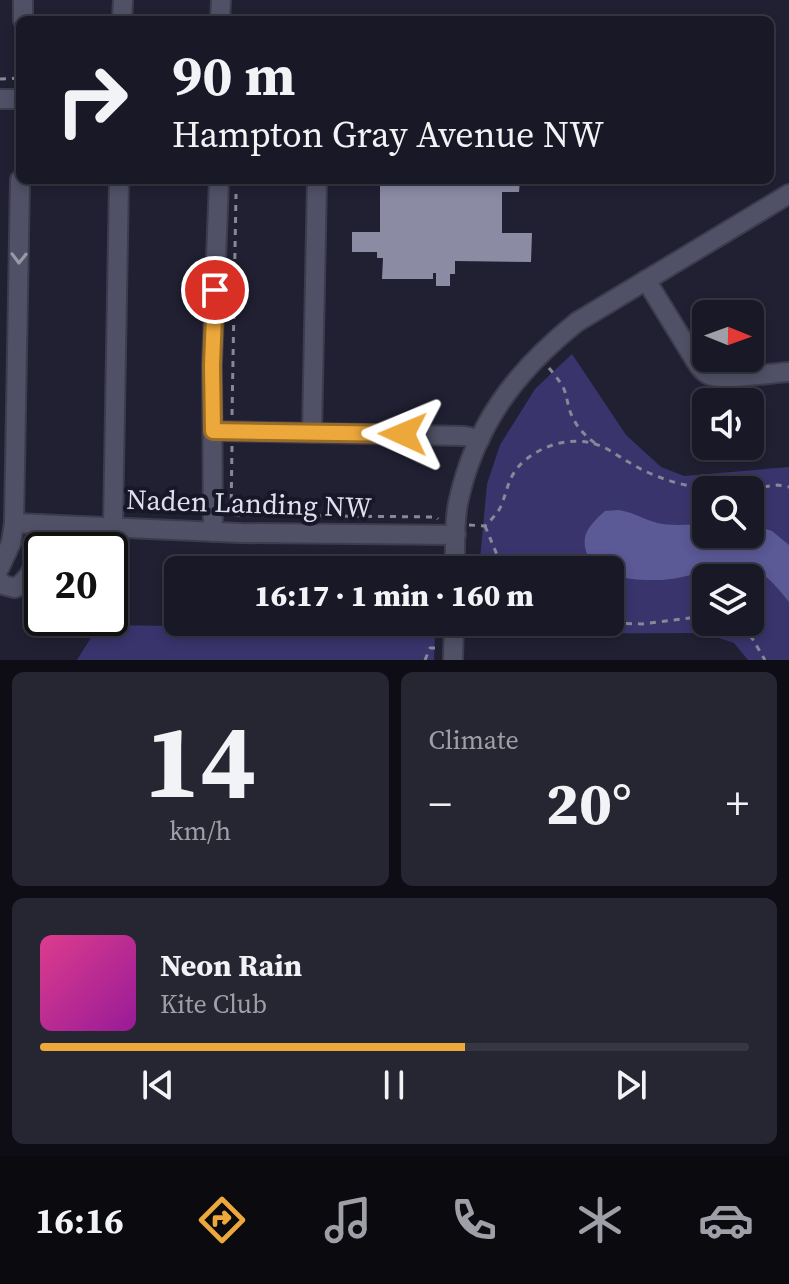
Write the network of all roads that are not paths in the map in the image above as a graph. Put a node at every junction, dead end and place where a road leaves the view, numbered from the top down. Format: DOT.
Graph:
graph roads {
  1 [pos="20,184"];
  2 [pos="119,184"];
  3 [pos="219,184"];
  4 [pos="317,184"];
  5 [pos="789,194"];
  6 [pos="646,280"];
  7 [pos="789,372"];
  8 [pos="213,431"];
  9 [pos="312,433"];
  10 [pos="480,439"];
  11 [pos="9,519"];
  12 [pos="41,524"];
  13 [pos="113,527"];
  14 [pos="462,530"];
  15 [pos="213,532"];
  16 [pos="457,556"];
  17 [pos="0,567"];
  18 [pos="0,581"];
  19 [pos="454,636"];
  20 [pos="453,660"];
  1 -- 11 [label="street, one-way"];
  2 -- 13 [label="street"];
  3 -- 8 [label="street"];
  4 -- 9 [label="street"];
  5 -- 6 [label="street"];
  6 -- 7 [label="street"];
  6 -- 10 [label="street"];
  8 -- 9 [label="street"];
  8 -- 15 [label="street"];
  9 -- 10 [label="street"];
  10 -- 14 [label="street"];
  11 -- 12 [label="street, Naden Landing NW"];
  11 -- 17 [label="street"];
  12 -- 13 [label="street, Naden Landing NW"];
  12 -- 18 [label="street"];
  13 -- 15 [label="street, Naden Landing NW"];
  14 -- 15 [label="street, Naden Landing NW"];
  14 -- 16 [label="street"];
  19 -- 20 [label="street"];
}
